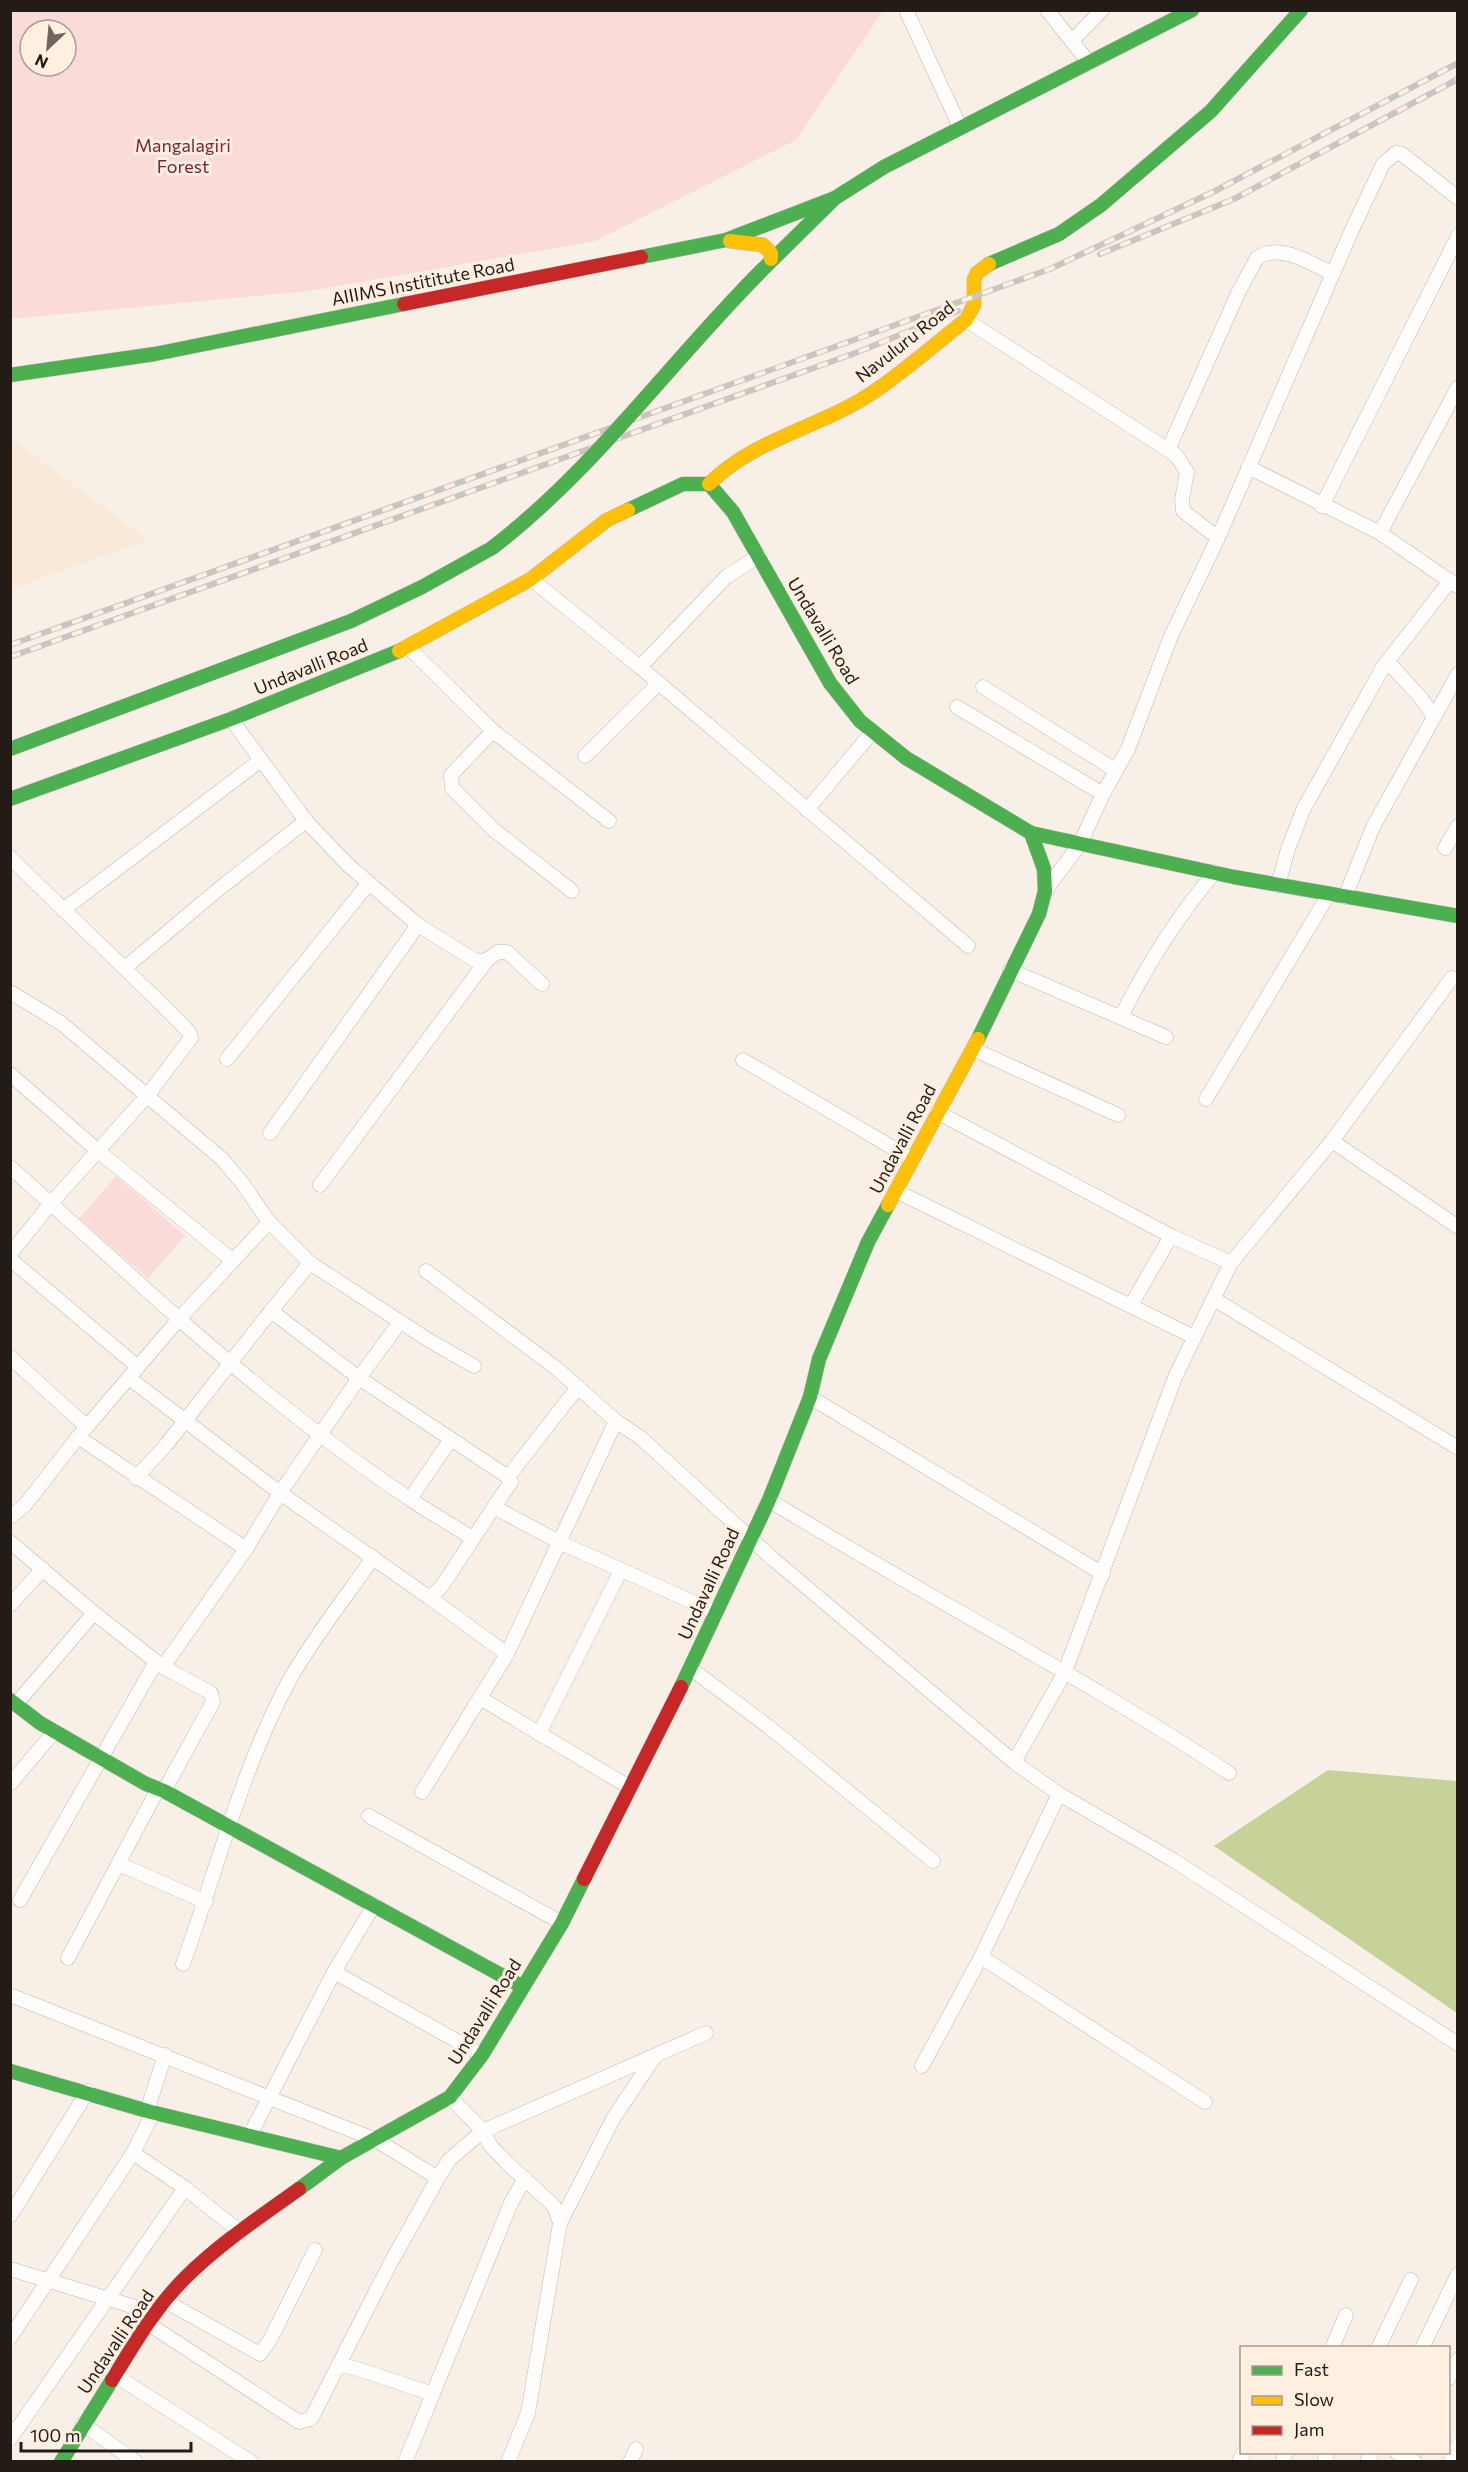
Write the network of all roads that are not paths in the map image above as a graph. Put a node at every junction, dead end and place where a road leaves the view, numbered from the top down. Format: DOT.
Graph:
graph roads {
  1 [pos="906,10"];
  2 [pos="1047,10"];
  3 [pos="1102,10"];
  4 [pos="1192,10"];
  5 [pos="1301,10"];
  6 [pos="1072,41"];
  7 [pos="1089,63"];
  8 [pos="960,127"];
  9 [pos="835,198"];
  10 [pos="1458,198"];
  11 [pos="1458,236"];
  12 [pos="726,240"];
  13 [pos="766,264"];
  14 [pos="1333,274"];
  15 [pos="966,320"];
  16 [pos="10,375"];
  17 [pos="1458,387"];
  18 [pos="1168,450"];
  19 [pos="1248,467"];
  20 [pos="709,484"];
  21 [pos="1322,506"];
  22 [pos="1380,533"];
  23 [pos="1218,538"];
  24 [pos="759,556"];
  25 [pos="531,579"];
  26 [pos="1454,584"];
  27 [pos="408,647"];
  28 [pos="1388,662"];
  29 [pos="640,667"];
  30 [pos="1458,674"];
  31 [pos="659,683"];
  32 [pos="983,687"];
  33 [pos="957,707"];
  34 [pos="1434,717"];
  35 [pos="231,719"];
  36 [pos="493,730"];
  37 [pos="873,731"];
  38 [pos="10,749"];
  39 [pos="585,756"];
  40 [pos="261,760"];
  41 [pos="1115,770"];
  42 [pos="1103,794"];
  43 [pos="10,799"];
  44 [pos="807,810"];
  45 [pos="306,821"];
  46 [pos="609,821"];
  47 [pos="1458,826"];
  48 [pos="1031,833"];
  49 [pos="1080,844"];
  50 [pos="1445,848"];
  51 [pos="10,856"];
  52 [pos="1215,872"];
  53 [pos="368,884"];
  54 [pos="1278,885"];
  55 [pos="572,891"];
  56 [pos="1045,891"];
  57 [pos="1329,894"];
  58 [pos="1346,897"];
  59 [pos="63,910"];
  60 [pos="1458,916"];
  61 [pos="418,925"];
  62 [pos="968,946"];
  63 [pos="487,960"];
  64 [pos="126,967"];
  65 [pos="1011,970"];
  66 [pos="1456,977"];
  67 [pos="542,984"];
  68 [pos="10,992"];
  69 [pos="1122,1015"];
  70 [pos="1166,1036"];
  71 [pos="973,1049"];
  72 [pos="227,1059"];
  73 [pos="742,1060"];
  74 [pos="10,1074"];
  75 [pos="147,1096"];
  76 [pos="1206,1099"];
  77 [pos="938,1112"];
  78 [pos="1118,1115"];
  79 [pos="270,1133"];
  80 [pos="1332,1141"];
  81 [pos="97,1150"];
  82 [pos="912,1159"];
  83 [pos="10,1167"];
  84 [pos="320,1185"];
  85 [pos="896,1191"];
  86 [pos="52,1202"];
  87 [pos="268,1222"];
  88 [pos="1458,1227"];
  89 [pos="1171,1236"];
  90 [pos="10,1254"];
  91 [pos="10,1259"];
  92 [pos="232,1260"];
  93 [pos="310,1263"];
  94 [pos="1231,1263"];
  95 [pos="426,1272"];
  96 [pos="1214,1299"];
  97 [pos="1131,1305"];
  98 [pos="271,1311"];
  99 [pos="179,1319"];
  100 [pos="400,1322"];
  101 [pos="1194,1337"];
  102 [pos="10,1357"];
  103 [pos="231,1365"];
  104 [pos="474,1366"];
  105 [pos="138,1367"];
  106 [pos="129,1378"];
  107 [pos="359,1378"];
  108 [pos="578,1387"];
  109 [pos="810,1397"];
  110 [pos="184,1420"];
  111 [pos="616,1421"];
  112 [pos="82,1432"];
  113 [pos="320,1433"];
  114 [pos="451,1439"];
  115 [pos="1458,1448"];
  116 [pos="508,1477"];
  117 [pos="136,1478"];
  118 [pos="280,1492"];
  119 [pos="410,1499"];
  120 [pos="769,1500"];
  121 [pos="494,1507"];
  122 [pos="10,1517"];
  123 [pos="472,1538"];
  124 [pos="751,1538"];
  125 [pos="10,1542"];
  126 [pos="559,1542"];
  127 [pos="246,1549"];
  128 [pos="373,1558"];
  129 [pos="43,1569"];
  130 [pos="621,1570"];
  131 [pos="1103,1574"];
  132 [pos="430,1598"];
  133 [pos="10,1605"];
  134 [pos="715,1612"];
  135 [pos="94,1614"];
  136 [pos="507,1654"];
  137 [pos="159,1665"];
  138 [pos="690,1668"];
  139 [pos="1064,1674"];
  140 [pos="480,1698"];
  141 [pos="12,1701"];
  142 [pos="54,1732"];
  143 [pos="539,1734"];
  144 [pos="100,1757"];
  145 [pos="1014,1762"];
  146 [pos="1229,1773"];
  147 [pos="10,1784"];
  148 [pos="629,1787"];
  149 [pos="161,1790"];
  150 [pos="422,1792"];
  151 [pos="1059,1794"];
  152 [pos="369,1816"];
  153 [pos="230,1828"];
  154 [pos="933,1861"];
  155 [pos="119,1864"];
  156 [pos="20,1900"];
  157 [pos="206,1902"];
  158 [pos="374,1905"];
  159 [pos="562,1923"];
  160 [pos="981,1957"];
  161 [pos="68,1958"];
  162 [pos="183,1964"];
  163 [pos="334,1972"];
  164 [pos="523,1987"];
  165 [pos="10,1995"];
  166 [pos="706,2034"];
  167 [pos="1458,2044"];
  168 [pos="165,2055"];
  169 [pos="482,2055"];
  170 [pos="655,2056"];
  171 [pos="922,2066"];
  172 [pos="12,2073"];
  173 [pos="88,2091"];
  174 [pos="270,2097"];
  175 [pos="450,2097"];
  176 [pos="1205,2102"];
  177 [pos="150,2112"];
  178 [pos="483,2131"];
  179 [pos="250,2135"];
  180 [pos="376,2140"];
  181 [pos="133,2153"];
  182 [pos="341,2158"];
  183 [pos="438,2178"];
  184 [pos="525,2178"];
  185 [pos="185,2188"];
  186 [pos="10,2216"];
  187 [pos="560,2223"];
  188 [pos="240,2232"];
  189 [pos="315,2250"];
  190 [pos="10,2269"];
  191 [pos="1458,2274"];
  192 [pos="1411,2280"];
  193 [pos="49,2283"];
  194 [pos="110,2300"];
  195 [pos="165,2301"];
  196 [pos="1346,2315"];
  197 [pos="151,2318"];
  198 [pos="10,2338"];
  199 [pos="1333,2346"];
  200 [pos="1379,2346"];
  201 [pos="1423,2346"];
  202 [pos="1458,2360"];
  203 [pos="339,2365"];
  204 [pos="113,2374"];
  205 [pos="1450,2377"];
  206 [pos="433,2394"];
  207 [pos="84,2424"];
  208 [pos="10,2439"];
  209 [pos="1458,2446"];
  210 [pos="61,2462"];
  211 [pos="136,2462"];
  212 [pos="250,2462"];
  213 [pos="405,2462"];
  214 [pos="508,2462"];
  215 [pos="1450,2462"];
  1 -- 8 [label="street"];
  2 -- 6 [label="street"];
  3 -- 6 [label="street"];
  4 -- 7 [label="main road"];
  5 -- 15 [label="main road, Navuluru Road"];
  6 -- 7 [label="street"];
  7 -- 8 [label="main road"];
  8 -- 9 [label="main road"];
  9 -- 12 [label="main road, AIIIMS Instititute Road"];
  9 -- 13 [label="main road"];
  10 -- 14 [label="street"];
  11 -- 21 [label="street"];
  12 -- 13 [label="main road"];
  12 -- 16 [label="main road, AIIIMS Instititute Road"];
  13 -- 38 [label="main road, bridge"];
  14 -- 18 [label="street"];
  14 -- 19 [label="street"];
  15 -- 18 [label="street"];
  15 -- 20 [label="main road, Navuluru Road"];
  17 -- 22 [label="street"];
  18 -- 23 [label="street"];
  19 -- 21 [label="street"];
  19 -- 23 [label="street"];
  20 -- 24 [label="main road, Undavalli Road"];
  20 -- 25 [label="main road, Undavalli Road"];
  21 -- 22 [label="street"];
  22 -- 26 [label="street"];
  23 -- 41 [label="street"];
  24 -- 29 [label="street"];
  24 -- 37 [label="main road, Undavalli Road"];
  25 -- 27 [label="main road, Undavalli Road"];
  25 -- 29 [label="street"];
  26 -- 28 [label="street"];
  27 -- 35 [label="main road, Undavalli Road"];
  27 -- 36 [label="street"];
  28 -- 34 [label="street"];
  28 -- 54 [label="street"];
  29 -- 31 [label="street"];
  30 -- 34 [label="street"];
  31 -- 39 [label="street"];
  31 -- 44 [label="street"];
  32 -- 41 [label="street"];
  33 -- 42 [label="street"];
  34 -- 58 [label="street"];
  35 -- 40 [label="street"];
  35 -- 43 [label="main road, Undavalli Road"];
  36 -- 46 [label="street"];
  36 -- 55 [label="street"];
  37 -- 44 [label="street"];
  37 -- 48 [label="main road, Undavalli Road"];
  40 -- 45 [label="street"];
  40 -- 59 [label="street"];
  41 -- 42 [label="street"];
  42 -- 49 [label="street"];
  44 -- 62 [label="street"];
  45 -- 53 [label="street"];
  45 -- 64 [label="street"];
  47 -- 50 [label="street"];
  48 -- 49 [label="main road"];
  48 -- 56 [label="main road, Undavalli Road"];
  49 -- 52 [label="main road"];
  49 -- 56 [label="street"];
  51 -- 59 [label="street"];
  52 -- 54 [label="main road"];
  52 -- 69 [label="street"];
  53 -- 61 [label="street"];
  53 -- 72 [label="street"];
  54 -- 57 [label="main road"];
  56 -- 65 [label="main road, Undavalli Road"];
  57 -- 58 [label="main road"];
  57 -- 76 [label="street"];
  58 -- 60 [label="main road"];
  59 -- 64 [label="street"];
  61 -- 63 [label="street"];
  61 -- 79 [label="street"];
  63 -- 67 [label="street"];
  63 -- 84 [label="street"];
  64 -- 75 [label="street"];
  65 -- 69 [label="street"];
  65 -- 71 [label="main road, Undavalli Road"];
  66 -- 80 [label="street"];
  68 -- 75 [label="street"];
  69 -- 70 [label="street"];
  71 -- 77 [label="main road, Undavalli Road"];
  71 -- 78 [label="street"];
  73 -- 82 [label="street"];
  74 -- 81 [label="street"];
  75 -- 81 [label="street"];
  75 -- 87 [label="street"];
  77 -- 82 [label="main road, Undavalli Road"];
  77 -- 89 [label="street"];
  80 -- 88 [label="street"];
  80 -- 94 [label="street"];
  81 -- 86 [label="street"];
  81 -- 92 [label="street"];
  82 -- 85 [label="main road, Undavalli Road"];
  83 -- 86 [label="street"];
  85 -- 97 [label="street"];
  85 -- 109 [label="main road, Undavalli Road"];
  86 -- 90 [label="street"];
  86 -- 99 [label="street"];
  87 -- 92 [label="street"];
  87 -- 93 [label="street"];
  89 -- 94 [label="street"];
  89 -- 97 [label="street"];
  91 -- 105 [label="street"];
  92 -- 99 [label="street"];
  93 -- 98 [label="street"];
  93 -- 100 [label="street"];
  94 -- 96 [label="street"];
  95 -- 108 [label="street"];
  96 -- 101 [label="street"];
  96 -- 115 [label="street"];
  97 -- 101 [label="street"];
  98 -- 103 [label="street"];
  98 -- 107 [label="street"];
  99 -- 103 [label="street"];
  99 -- 105 [label="street"];
  100 -- 104 [label="street"];
  100 -- 107 [label="street"];
  101 -- 131 [label="street"];
  102 -- 112 [label="street"];
  103 -- 110 [label="street"];
  103 -- 113 [label="street"];
  105 -- 106 [label="street"];
  106 -- 110 [label="street"];
  106 -- 112 [label="street"];
  107 -- 113 [label="street"];
  107 -- 114 [label="street"];
  108 -- 111 [label="street"];
  108 -- 116 [label="street"];
  109 -- 120 [label="main road, Undavalli Road"];
  109 -- 131 [label="street"];
  110 -- 117 [label="street"];
  110 -- 118 [label="street"];
  111 -- 124 [label="street"];
  111 -- 126 [label="street"];
  112 -- 117 [label="street"];
  112 -- 122 [label="street"];
  113 -- 118 [label="street"];
  113 -- 119 [label="street"];
  114 -- 116 [label="street"];
  114 -- 119 [label="street"];
  116 -- 121 [label="street"];
  117 -- 127 [label="street"];
  118 -- 127 [label="street"];
  118 -- 128 [label="street"];
  119 -- 123 [label="street"];
  120 -- 124 [label="main road, Undavalli Road"];
  120 -- 139 [label="street"];
  121 -- 123 [label="street"];
  121 -- 126 [label="street"];
  123 -- 132 [label="street"];
  124 -- 134 [label="main road, Undavalli Road"];
  124 -- 145 [label="street"];
  125 -- 129 [label="street"];
  126 -- 130 [label="street"];
  126 -- 136 [label="street"];
  127 -- 137 [label="street"];
  128 -- 132 [label="street"];
  128 -- 153 [label="street"];
  129 -- 133 [label="street"];
  129 -- 135 [label="street"];
  130 -- 134 [label="street"];
  130 -- 143 [label="street"];
  131 -- 139 [label="street"];
  132 -- 136 [label="street"];
  134 -- 138 [label="main road, Undavalli Road"];
  135 -- 137 [label="street"];
  135 -- 141 [label="street"];
  136 -- 140 [label="street"];
  137 -- 144 [label="street"];
  137 -- 149 [label="street"];
  138 -- 148 [label="main road, Undavalli Road"];
  138 -- 154 [label="street"];
  139 -- 145 [label="street"];
  139 -- 146 [label="street"];
  140 -- 143 [label="street"];
  140 -- 150 [label="street"];
  141 -- 142 [label="main road"];
  142 -- 144 [label="main road"];
  142 -- 147 [label="street"];
  143 -- 148 [label="street"];
  144 -- 149 [label="main road"];
  144 -- 156 [label="street"];
  145 -- 151 [label="street"];
  148 -- 159 [label="main road, Undavalli Road"];
  149 -- 153 [label="main road"];
  149 -- 155 [label="street"];
  151 -- 160 [label="street"];
  151 -- 167 [label="street"];
  152 -- 159 [label="street"];
  153 -- 157 [label="street"];
  153 -- 158 [label="main road"];
  155 -- 157 [label="street"];
  155 -- 161 [label="street"];
  157 -- 162 [label="street"];
  158 -- 163 [label="street"];
  158 -- 164 [label="main road"];
  159 -- 164 [label="main road, Undavalli Road"];
  160 -- 171 [label="street"];
  160 -- 176 [label="street"];
  163 -- 169 [label="street"];
  163 -- 174 [label="street"];
  164 -- 169 [label="main road, Undavalli Road"];
  165 -- 168 [label="street"];
  166 -- 170 [label="street"];
  168 -- 174 [label="street"];
  168 -- 177 [label="street"];
  169 -- 175 [label="main road, Undavalli Road"];
  170 -- 178 [label="street"];
  170 -- 187 [label="street"];
  172 -- 173 [label="main road"];
  173 -- 177 [label="main road"];
  173 -- 186 [label="street"];
  174 -- 179 [label="street"];
  174 -- 180 [label="street"];
  175 -- 178 [label="street"];
  175 -- 180 [label="main road, Undavalli Road"];
  177 -- 179 [label="main road"];
  177 -- 181 [label="street"];
  178 -- 183 [label="street"];
  178 -- 184 [label="street"];
  179 -- 182 [label="main road"];
  180 -- 182 [label="main road, Undavalli Road"];
  180 -- 183 [label="street"];
  181 -- 185 [label="street"];
  181 -- 193 [label="street"];
  182 -- 188 [label="main road, Undavalli Road"];
  183 -- 203 [label="street"];
  184 -- 187 [label="street"];
  184 -- 206 [label="street"];
  185 -- 188 [label="street"];
  185 -- 194 [label="street"];
  187 -- 214 [label="street"];
  188 -- 195 [label="main road, Undavalli Road"];
  189 -- 195 [label="street"];
  190 -- 193 [label="street"];
  191 -- 201 [label="street"];
  192 -- 200 [label="street"];
  193 -- 194 [label="street"];
  193 -- 198 [label="street"];
  194 -- 197 [label="street"];
  194 -- 208 [label="street"];
  195 -- 197 [label="main road, Undavalli Road"];
  196 -- 199 [label="street"];
  197 -- 203 [label="street"];
  197 -- 204 [label="main road, Undavalli Road"];
  202 -- 205 [label="street"];
  203 -- 206 [label="street"];
  204 -- 207 [label="main road, Undavalli Road"];
  204 -- 212 [label="street"];
  206 -- 213 [label="street"];
  207 -- 210 [label="main road, Undavalli Road"];
  207 -- 211 [label="street"];
  209 -- 215 [label="street"];
}
